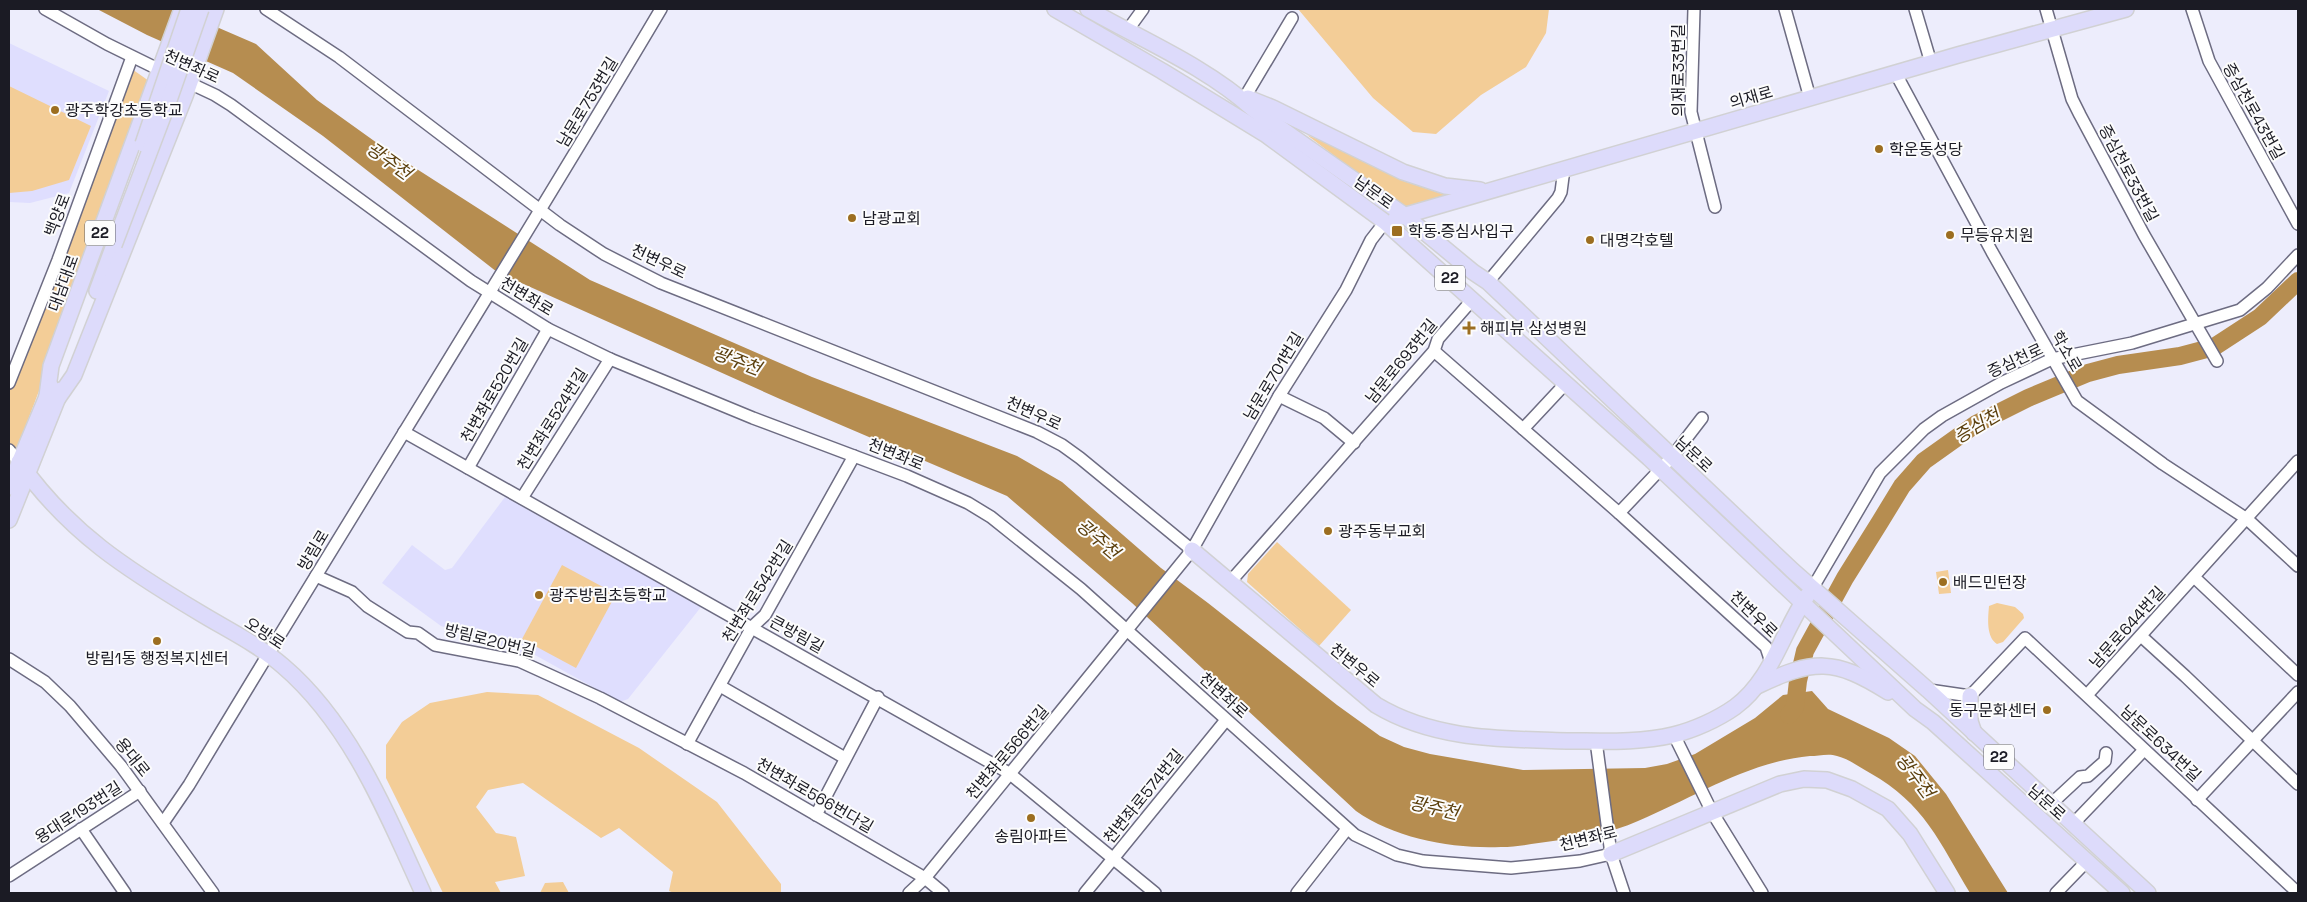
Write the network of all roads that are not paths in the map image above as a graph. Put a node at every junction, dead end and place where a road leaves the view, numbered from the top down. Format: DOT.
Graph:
graph roads {
  1 [pos="45,9"];
  2 [pos="182,9"];
  3 [pos="190,9"];
  4 [pos="201,9"];
  5 [pos="216,9"];
  6 [pos="266,9"];
  7 [pos="661,9"];
  8 [pos="1055,9"];
  9 [pos="1088,9"];
  10 [pos="1143,9"];
  11 [pos="1694,9"];
  12 [pos="1785,9"];
  13 [pos="1915,9"];
  14 [pos="2046,9"];
  15 [pos="2126,9"];
  16 [pos="2192,9"];
  17 [pos="1292,18"];
  18 [pos="1124,29"];
  19 [pos="2052,29"];
  20 [pos="1096,32"];
  21 [pos="132,57"];
  22 [pos="1931,63"];
  23 [pos="158,70"];
  24 [pos="1896,74"];
  25 [pos="189,82"];
  26 [pos="1230,89"];
  27 [pos="1245,97"];
  28 [pos="1810,98"];
  29 [pos="1696,131"];
  30 [pos="1564,169"];
  31 [pos="1489,191"];
  32 [pos="1715,206"];
  33 [pos="541,211"];
  34 [pos="1404,215"];
  35 [pos="1386,222"];
  36 [pos="2298,224"];
  37 [pos="110,243"];
  38 [pos="2298,255"];
  39 [pos="1488,282"];
  40 [pos="489,293"];
  41 [pos="1473,299"];
  42 [pos="2196,325"];
  43 [pos="548,329"];
  44 [pos="1434,351"];
  45 [pos="610,358"];
  46 [pos="2052,359"];
  47 [pos="2217,361"];
  48 [pos="9,383"];
  49 [pos="1566,383"];
  50 [pos="1279,396"];
  51 [pos="53,397"];
  52 [pos="1702,418"];
  53 [pos="1523,429"];
  54 [pos="404,432"];
  55 [pos="1354,442"];
  56 [pos="9,450"];
  57 [pos="854,456"];
  58 [pos="1672,457"];
  59 [pos="2298,461"];
  60 [pos="24,468"];
  61 [pos="468,468"];
  62 [pos="1660,469"];
  63 [pos="9,487"];
  64 [pos="522,498"];
  65 [pos="1619,513"];
  66 [pos="2247,519"];
  67 [pos="9,520"];
  68 [pos="1192,550"];
  69 [pos="2298,566"];
  70 [pos="316,576"];
  71 [pos="2194,577"];
  72 [pos="1230,582"];
  73 [pos="1812,588"];
  74 [pos="1802,602"];
  75 [pos="752,627"];
  76 [pos="1127,630"];
  77 [pos="2141,636"];
  78 [pos="268,654"];
  79 [pos="9,660"];
  80 [pos="1772,662"];
  81 [pos="2298,675"];
  82 [pos="720,686"];
  83 [pos="1756,686"];
  84 [pos="1928,690"];
  85 [pos="2298,692"];
  86 [pos="2088,695"];
  87 [pos="1970,696"];
  88 [pos="878,697"];
  89 [pos="1915,709"];
  90 [pos="1226,720"];
  91 [pos="1974,733"];
  92 [pos="1674,735"];
  93 [pos="1596,741"];
  94 [pos="2252,741"];
  95 [pos="688,744"];
  96 [pos="2144,750"];
  97 [pos="2106,753"];
  98 [pos="846,758"];
  99 [pos="1009,772"];
  100 [pos="2298,784"];
  101 [pos="140,791"];
  102 [pos="2197,800"];
  103 [pos="2051,804"];
  104 [pos="1709,806"];
  105 [pos="816,815"];
  106 [pos="163,823"];
  107 [pos="2073,824"];
  108 [pos="81,829"];
  109 [pos="1347,829"];
  110 [pos="1610,850"];
  111 [pos="1113,859"];
  112 [pos="2087,861"];
  113 [pos="9,876"];
  114 [pos="925,878"];
  115 [pos="120,892"];
  116 [pos="214,893"];
  117 [pos="423,893"];
  118 [pos="909,893"];
  119 [pos="943,893"];
  120 [pos="1085,893"];
  121 [pos="1155,893"];
  122 [pos="1297,893"];
  123 [pos="1624,893"];
  124 [pos="1762,893"];
  125 [pos="1947,893"];
  126 [pos="2056,893"];
  127 [pos="2122,893"];
  128 [pos="2148,893"];
  129 [pos="2298,893"];
  1 -- 21 [label="street, 천변좌로"];
  2 -- 23 [label="main road, 22"];
  3 -- 37 [label="main road, bridge"];
  4 -- 37 [label="main road, bridge"];
  5 -- 25 [label="main road, 22"];
  6 -- 33 [label="street, 천변우로"];
  7 -- 33 [label="street, 남문로753번길"];
  8 -- 20 [label="main road, 남문로 / 22"];
  9 -- 18 [label="main road, 남문로 / 22"];
  10 -- 18 [label="street"];
  11 -- 29 [label="street, 의재로33번길"];
  12 -- 28 [label="street"];
  13 -- 22 [label="street"];
  14 -- 19 [label="street, 증심천로33번길"];
  15 -- 19 [label="main road, 의재로"];
  16 -- 36 [label="street, 증심천로43번길"];
  17 -- 27 [label="street"];
  18 -- 20 [label="main road"];
  18 -- 26 [label="main road, 남문로 / 22"];
  19 -- 22 [label="main road, 의재로"];
  19 -- 42 [label="street, 증심천로33번길"];
  20 -- 35 [label="main road, 남문로 / 22"];
  21 -- 23 [label="street, 천변좌로"];
  21 -- 48 [label="street, 백양로"];
  22 -- 24 [label="main road, 의재로"];
  23 -- 25 [label="street, 천변좌로"];
  23 -- 51 [label="main road, 대남대로 / 22"];
  24 -- 28 [label="main road, 의재로"];
  24 -- 46 [label="street, 학소로"];
  25 -- 40 [label="street, 천변좌로"];
  25 -- 51 [label="main road, 대남대로 / 22"];
  26 -- 27 [label="main road"];
  26 -- 34 [label="main road, 남문로 / 22"];
  27 -- 31 [label="main road"];
  28 -- 29 [label="main road, 의재로"];
  29 -- 30 [label="main road, 의재로"];
  29 -- 32 [label="street, 의재로33번길"];
  30 -- 31 [label="main road, 의재로"];
  30 -- 39 [label="street"];
  31 -- 34 [label="main road, 의재로"];
  33 -- 40 [label="street, 남문로753번길"];
  33 -- 68 [label="street, 천변우로"];
  34 -- 35 [label="main road, 의재로"];
  34 -- 39 [label="main road, 남문로 / 22"];
  35 -- 41 [label="main road, 남문로 / 22"];
  35 -- 50 [label="street, 남문로701번길"];
  37 -- 51 [label="main road, 대남대로"];
  38 -- 42 [label="street, 증심천로"];
  39 -- 58 [label="main road, 남문로 / 22"];
  40 -- 43 [label="street, 천변좌로"];
  40 -- 54 [label="street, 방림로"];
  41 -- 44 [label="street, 남문로693번길"];
  41 -- 49 [label="main road, 남문로 / 22"];
  42 -- 46 [label="street, 증심천로"];
  42 -- 47 [label="street, 증심천로33번길"];
  43 -- 45 [label="street, 천변좌로"];
  43 -- 61 [label="street, 천변좌로520번길"];
  44 -- 53 [label="street"];
  44 -- 55 [label="street, 남문로693번길"];
  45 -- 57 [label="street, 천변좌로"];
  45 -- 64 [label="street, 천변좌로524번길"];
  46 -- 66 [label="street, 학소로"];
  46 -- 73 [label="street, 증심천로"];
  49 -- 53 [label="street"];
  49 -- 62 [label="main road, 남문로 / 22"];
  50 -- 55 [label="street"];
  50 -- 68 [label="street, 남문로701번길"];
  51 -- 60 [label="main road, 대남대로 / 22"];
  52 -- 58 [label="street"];
  53 -- 65 [label="street"];
  54 -- 61 [label="street, 큰방림길"];
  54 -- 70 [label="street, 방림로"];
  55 -- 72 [label="street, 남문로693번길"];
  56 -- 60 [label="street"];
  57 -- 75 [label="street, 천변좌로542번길"];
  57 -- 76 [label="street, 천변좌로"];
  58 -- 62 [label="street"];
  58 -- 73 [label="main road, 남문로 / 22"];
  59 -- 66 [label="street, 남문로644번길"];
  60 -- 63 [label="main road, 대남대로 / 22"];
  60 -- 67 [label="main road, 대남대로 / 22"];
  60 -- 78 [label="main road, 오방로"];
  61 -- 64 [label="street, 큰방림길"];
  62 -- 65 [label="street"];
  62 -- 74 [label="main road, 남문로 / 22"];
  64 -- 75 [label="street, 큰방림길"];
  65 -- 80 [label="street, 천변우로"];
  66 -- 69 [label="street, 학소로"];
  66 -- 71 [label="street, 남문로644번길"];
  68 -- 72 [label="main road, 천변우로"];
  68 -- 76 [label="street, 남문로701번길"];
  70 -- 78 [label="street, 방림로"];
  70 -- 95 [label="street, 방림로20번길"];
  71 -- 77 [label="street, 남문로644번길"];
  71 -- 81 [label="street"];
  72 -- 93 [label="main road, 천변우로"];
  73 -- 74 [label="main road, 천변우로"];
  73 -- 84 [label="main road, 남문로 / 22"];
  74 -- 80 [label="main road, 천변우로"];
  74 -- 89 [label="main road, 남문로 / 22"];
  75 -- 82 [label="street, 천변좌로542번길"];
  75 -- 88 [label="street, 큰방림길"];
  76 -- 90 [label="street, 천변좌로"];
  76 -- 99 [label="street, 천변좌로566번길"];
  77 -- 86 [label="street, 남문로644번길"];
  77 -- 94 [label="street"];
  78 -- 106 [label="street, 방림로"];
  78 -- 117 [label="main road, 오방로"];
  79 -- 101 [label="street, 용대로"];
  80 -- 83 [label="main road, 천변우로"];
  82 -- 95 [label="street, 천변좌로542번길"];
  82 -- 98 [label="street"];
  83 -- 89 [label="main road"];
  83 -- 92 [label="main road, 천변우로"];
  84 -- 87 [label="street"];
  84 -- 91 [label="main road, 남문로 / 22"];
  85 -- 94 [label="street, 남문로634번길"];
  86 -- 87 [label="street"];
  86 -- 96 [label="street, 남문로634번길"];
  87 -- 91 [label="main road"];
  88 -- 98 [label="street"];
  88 -- 99 [label="street, 큰방림길"];
  89 -- 112 [label="main road, 남문로 / 22"];
  90 -- 109 [label="street, 천변좌로"];
  90 -- 111 [label="street, 천변좌로574번길"];
  91 -- 103 [label="main road, 남문로 / 22"];
  92 -- 93 [label="main road, 천변우로"];
  92 -- 104 [label="street"];
  93 -- 110 [label="street"];
  94 -- 100 [label="street"];
  94 -- 102 [label="street, 남문로634번길"];
  95 -- 105 [label="street, 천변좌로566번다길"];
  96 -- 102 [label="street, 남문로634번길"];
  96 -- 107 [label="street"];
  97 -- 103 [label="street, 남문로"];
  98 -- 105 [label="street"];
  99 -- 111 [label="street, 큰방림길"];
  99 -- 114 [label="street, 천변좌로566번길"];
  101 -- 106 [label="street, 용대로"];
  101 -- 108 [label="street, 용대로193번길"];
  102 -- 129 [label="street"];
  103 -- 107 [label="main road, 남문로 / 22"];
  104 -- 110 [label="main road, 천변좌로"];
  104 -- 124 [label="street"];
  104 -- 125 [label="main road, 천변좌로"];
  105 -- 114 [label="street, 천변좌로566번다길"];
  106 -- 116 [label="street, 용대로"];
  107 -- 128 [label="main road, 남문로 / 22"];
  108 -- 113 [label="street, 용대로193번길"];
  108 -- 115 [label="street"];
  109 -- 110 [label="street, 천변좌로"];
  109 -- 122 [label="street"];
  110 -- 123 [label="street"];
  111 -- 120 [label="street, 천변좌로574번길"];
  111 -- 121 [label="street, 큰방림길"];
  112 -- 126 [label="street"];
  112 -- 127 [label="main road, 남문로 / 22"];
  114 -- 118 [label="street, 천변좌로566번길"];
  114 -- 119 [label="street, 천변좌로566번다길"];
}
